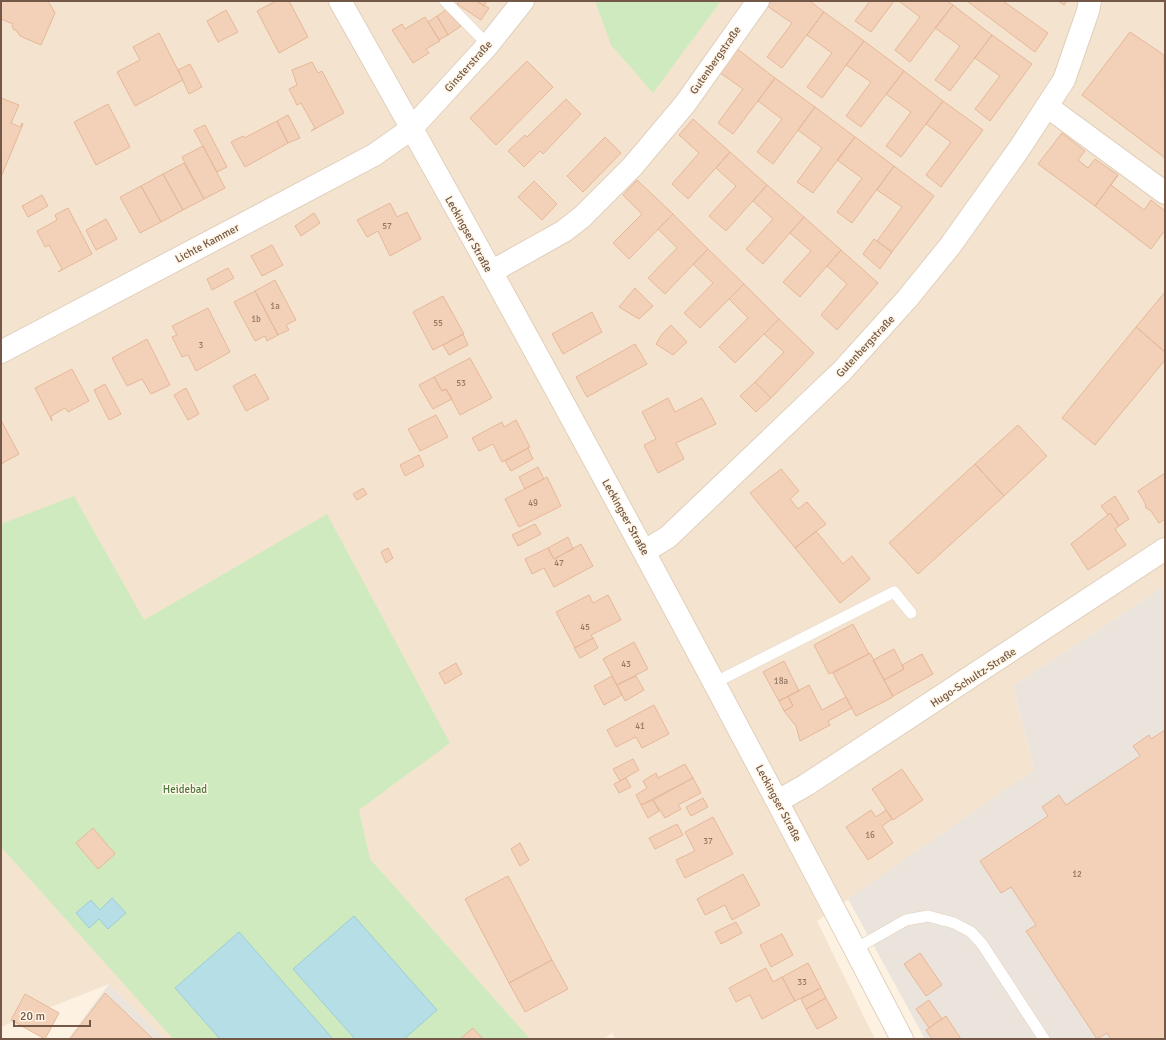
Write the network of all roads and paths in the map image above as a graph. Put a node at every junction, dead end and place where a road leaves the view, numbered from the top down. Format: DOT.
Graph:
graph roads {
  1 [pos="340,1"];
  2 [pos="445,1"];
  3 [pos="523,1"];
  4 [pos="758,1"];
  5 [pos="1090,1"];
  6 [pos="488,45"];
  7 [pos="1048,106"];
  8 [pos="411,130"];
  9 [pos="1165,193"];
  10 [pos="491,272"];
  11 [pos="1,352"];
  12 [pos="1165,549"];
  13 [pos="644,551"];
  14 [pos="911,613"];
  15 [pos="714,683"];
  16 [pos="778,801"];
  17 [pos="855,949"];
  18 [pos="902,1039"];
  19 [pos="1044,1039"];
  1 -- 8 [label="street, Leckingser Straße"];
  2 -- 6 [label="lane"];
  3 -- 6 [label="street, Ginsterstraße"];
  4 -- 10 [label="street, Gutenbergstraße"];
  5 -- 7 [label="street, Gutenbergstraße"];
  6 -- 8 [label="street, Ginsterstraße"];
  7 -- 9 [label="street"];
  7 -- 13 [label="street, Gutenbergstraße"];
  8 -- 10 [label="street, Leckingser Straße"];
  8 -- 11 [label="street, Lichte Kammer"];
  10 -- 13 [label="street, Leckingser Straße"];
  12 -- 16 [label="street, Hugo-Schultz-Straße"];
  13 -- 15 [label="street, Leckingser Straße"];
  14 -- 15 [label="lane"];
  15 -- 16 [label="street, Leckingser Straße"];
  16 -- 17 [label="street, Leckingser Straße"];
  17 -- 18 [label="street, Leckingser Straße"];
  17 -- 19 [label="lane"];
}
